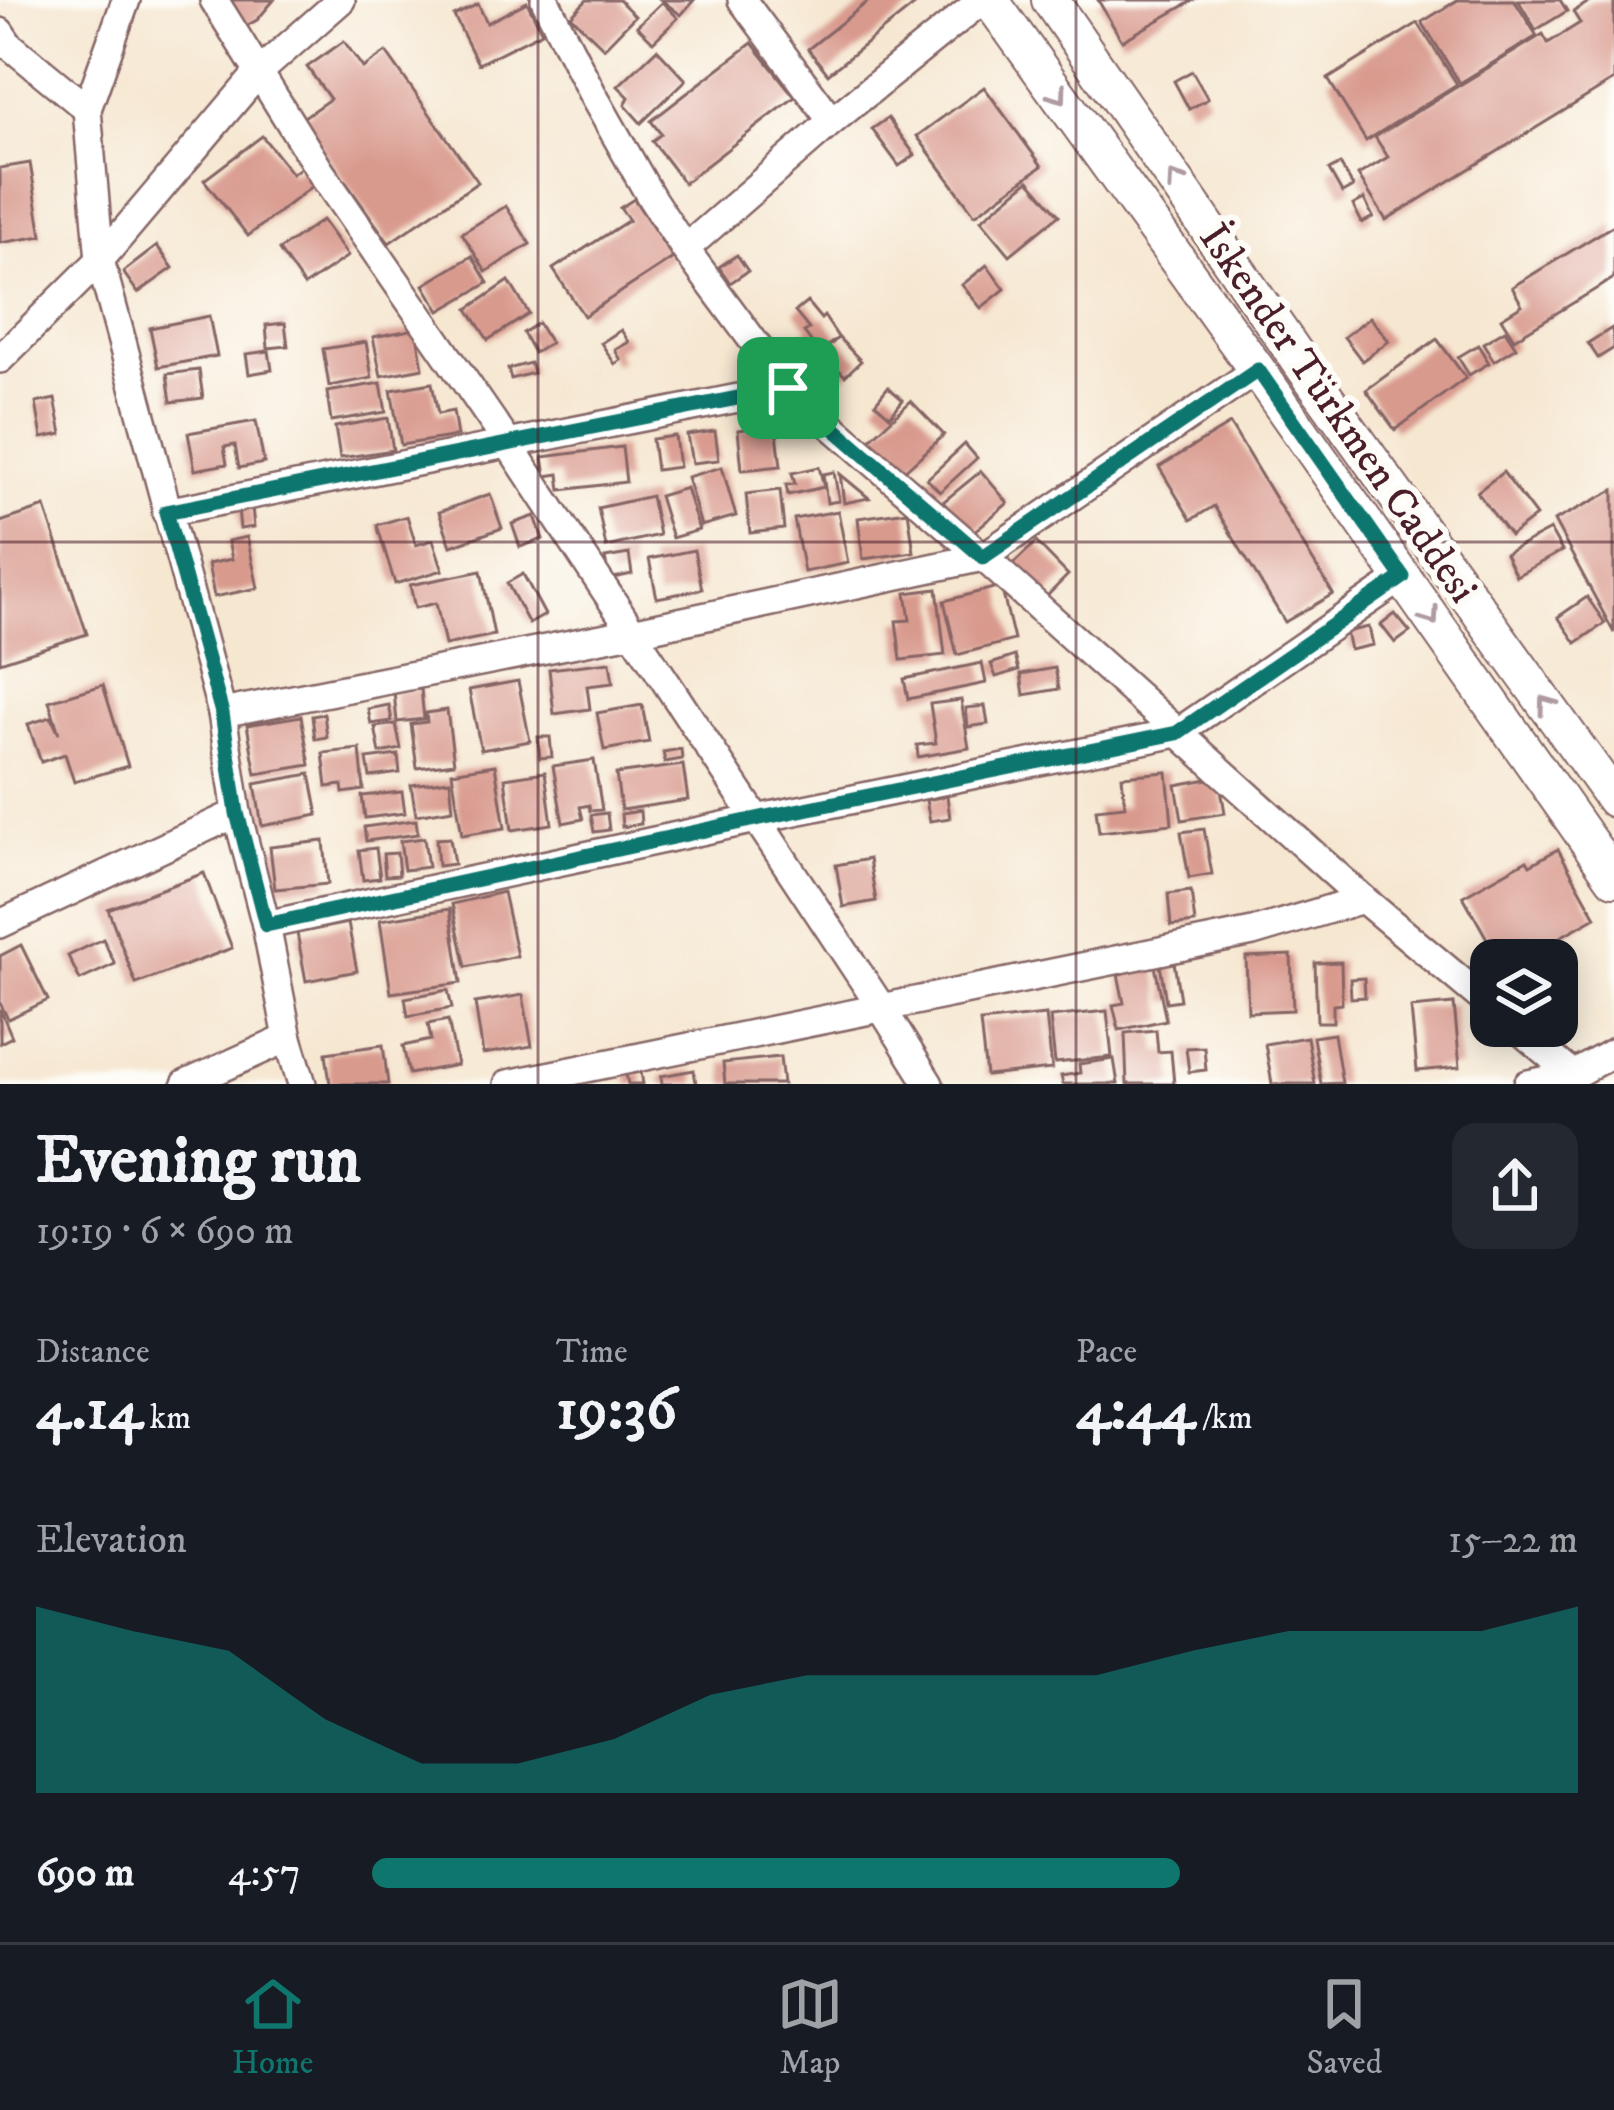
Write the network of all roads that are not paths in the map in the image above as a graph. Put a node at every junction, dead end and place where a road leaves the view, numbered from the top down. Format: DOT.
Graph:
graph roads {
  1 [pos="126,0"];
  2 [pos="214,0"];
  3 [pos="341,0"];
  4 [pos="544,0"];
  5 [pos="742,0"];
  6 [pos="986,0"];
  7 [pos="1050,0"];
  8 [pos="3,43"];
  9 [pos="259,72"];
  10 [pos="87,109"];
  11 [pos="832,121"];
  12 [pos="685,249"];
  13 [pos="100,260"];
  14 [pos="0,358"];
  15 [pos="1258,370"];
  16 [pos="788,388"];
  17 [pos="509,445"];
  18 [pos="166,512"];
  19 [pos="983,557"];
  20 [pos="1403,577"];
  21 [pos="632,632"];
  22 [pos="222,713"];
  23 [pos="1177,733"];
  24 [pos="1614,799"];
  25 [pos="237,813"];
  26 [pos="756,819"];
  27 [pos="1614,878"];
  28 [pos="1363,899"];
  29 [pos="0,924"];
  30 [pos="266,925"];
  31 [pos="1470,988"];
  32 [pos="881,1007"];
  33 [pos="288,1038"];
  34 [pos="1540,1047"];
  35 [pos="1614,1052"];
  36 [pos="1573,1075"];
  37 [pos="186,1084"];
  38 [pos="302,1084"];
  39 [pos="508,1084"];
  40 [pos="929,1084"];
  41 [pos="1528,1084"];
  1 -- 10 [label="street"];
  2 -- 9 [label="street"];
  3 -- 9 [label="street"];
  4 -- 12 [label="street"];
  5 -- 11 [label="street"];
  6 -- 11 [label="street"];
  6 -- 15 [label="main road, İskender Türkmen Caddesi, one-way"];
  24 -- 7 [label="main road, İskender Türkmen Caddesi, one-way"];
  8 -- 10 [label="street"];
  9 -- 13 [label="street"];
  9 -- 17 [label="street"];
  10 -- 13 [label="street"];
  11 -- 12 [label="street"];
  12 -- 16 [label="street"];
  13 -- 14 [label="street"];
  13 -- 18 [label="street"];
  15 -- 19 [label="street"];
  15 -- 20 [label="main road, İskender Türkmen Caddesi"];
  16 -- 17 [label="street"];
  16 -- 19 [label="street"];
  17 -- 18 [label="street"];
  17 -- 21 [label="street"];
  18 -- 22 [label="street"];
  19 -- 21 [label="street"];
  19 -- 23 [label="street"];
  20 -- 23 [label="street"];
  20 -- 27 [label="main road, İskender Türkmen Caddesi, one-way"];
  21 -- 22 [label="street"];
  21 -- 26 [label="street"];
  22 -- 25 [label="street"];
  23 -- 26 [label="street"];
  23 -- 28 [label="street"];
  25 -- 29 [label="street"];
  25 -- 30 [label="street"];
  26 -- 30 [label="street"];
  26 -- 32 [label="street"];
  28 -- 31 [label="street"];
  28 -- 32 [label="street"];
  30 -- 33 [label="street"];
  32 -- 39 [label="street"];
  32 -- 40 [label="street"];
  33 -- 37 [label="street"];
  33 -- 38 [label="street"];
  34 -- 36 [label="street"];
  35 -- 36 [label="street"];
  36 -- 41 [label="street"];
}
